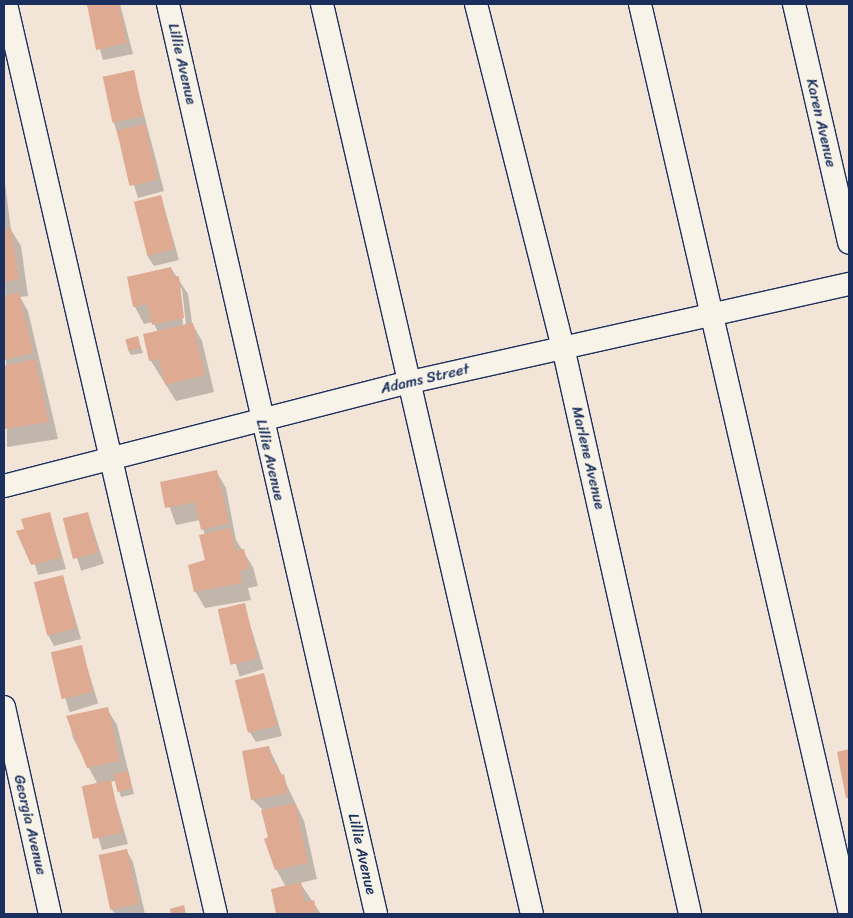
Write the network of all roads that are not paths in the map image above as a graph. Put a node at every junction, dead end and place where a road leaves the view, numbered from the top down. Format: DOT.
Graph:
graph roads {
  1 [pos="6,4"];
  2 [pos="168,4"];
  3 [pos="322,4"];
  4 [pos="476,4"];
  5 [pos="640,4"];
  6 [pos="794,4"];
  7 [pos="849,243"];
  8 [pos="849,284"];
  9 [pos="712,312"];
  10 [pos="564,347"];
  11 [pos="410,382"];
  12 [pos="260,420"];
  13 [pos="110,456"];
  14 [pos="4,486"];
  15 [pos="4,707"];
  16 [pos="849,909"];
  17 [pos="50,914"];
  18 [pos="216,914"];
  19 [pos="376,914"];
  20 [pos="532,914"];
  21 [pos="690,914"];
  1 -- 13 [label="street"];
  2 -- 12 [label="street, Lillie Avenue"];
  3 -- 11 [label="street"];
  4 -- 10 [label="street, Marlene Avenue"];
  5 -- 9 [label="street"];
  6 -- 7 [label="street, Karen Avenue"];
  8 -- 9 [label="street, Adams Street"];
  9 -- 10 [label="street, Adams Street"];
  9 -- 16 [label="street"];
  10 -- 11 [label="street, Adams Street"];
  10 -- 21 [label="street, Marlene Avenue"];
  11 -- 12 [label="street, Adams Street"];
  11 -- 20 [label="street"];
  12 -- 13 [label="street, Adams Street"];
  12 -- 19 [label="street, Lillie Avenue"];
  13 -- 14 [label="street, Adams Street"];
  13 -- 18 [label="street"];
  15 -- 17 [label="street, Georgia Avenue"];
}
